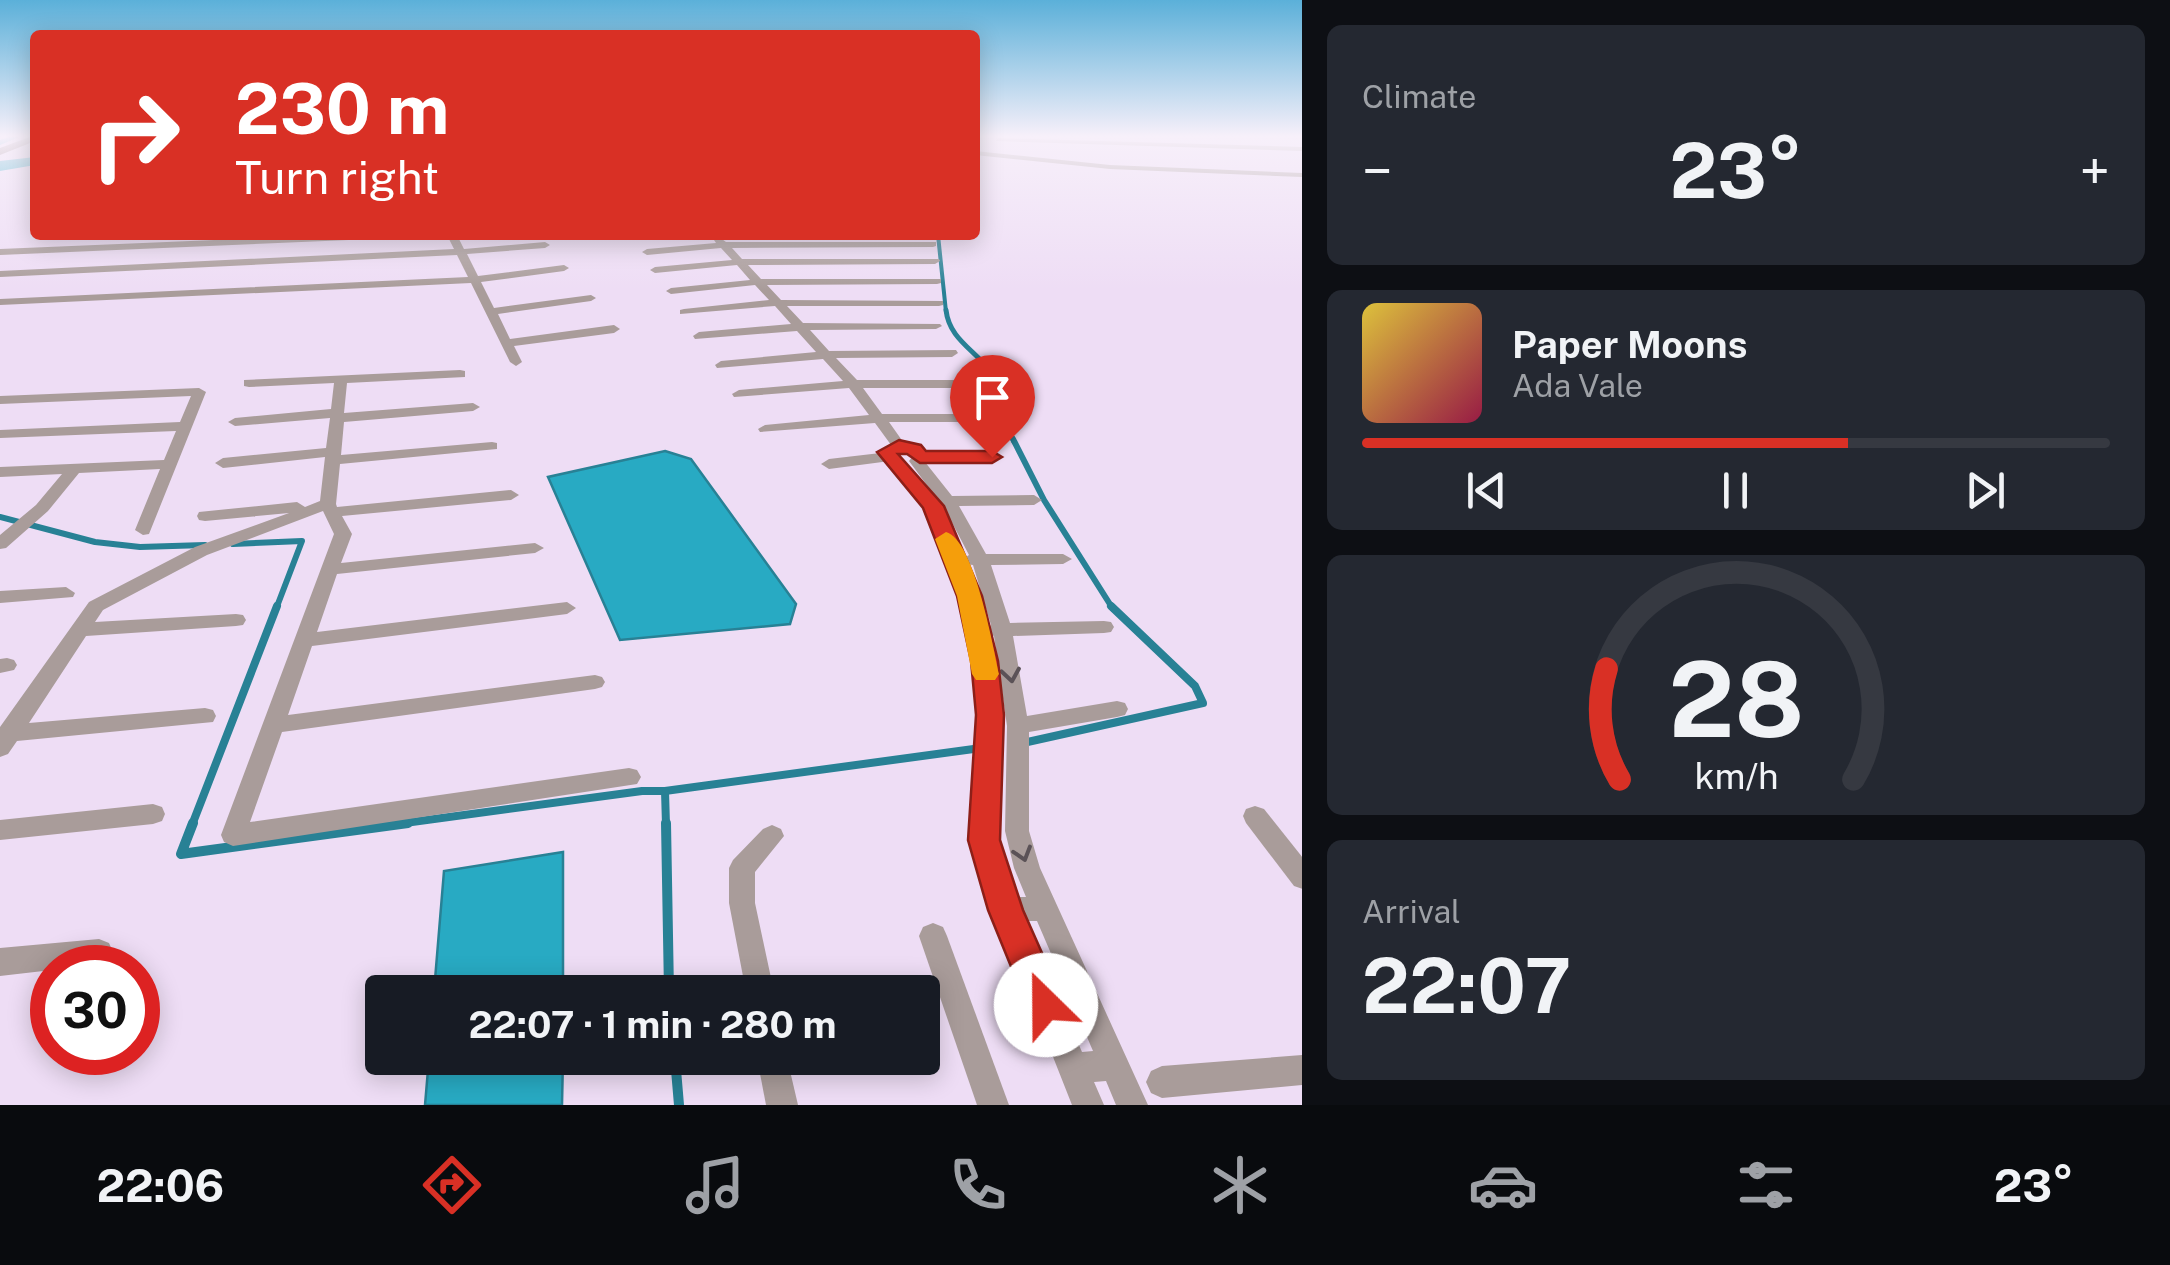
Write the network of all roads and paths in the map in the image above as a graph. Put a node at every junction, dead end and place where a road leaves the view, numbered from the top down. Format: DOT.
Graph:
graph roads {
  1 [pos="216,240"];
  2 [pos="454,240"];
  3 [pos="718,240"];
  4 [pos="545,244"];
  5 [pos="933,244"];
  6 [pos="1,246"];
  7 [pos="725,246"];
  8 [pos="460,252"];
  9 [pos="647,252"];
  10 [pos="935,261"];
  11 [pos="739,262"];
  12 [pos="564,268"];
  13 [pos="655,270"];
  14 [pos="0,274"];
  15 [pos="473,280"];
  16 [pos="937,281"];
  17 [pos="756,282"];
  18 [pos="671,291"];
  19 [pos="591,298"];
  20 [pos="0,302"];
  21 [pos="939,303"];
  22 [pos="774,304"];
  23 [pos="490,312"];
  24 [pos="684,312"];
  25 [pos="936,326"];
  26 [pos="797,327"];
  27 [pos="614,329"];
  28 [pos="699,336"];
  29 [pos="506,343"];
  30 [pos="952,353"];
  31 [pos="822,354"];
  32 [pos="516,362"];
  33 [pos="721,364"];
  34 [pos="460,374"];
  35 [pos="341,379"];
  36 [pos="249,383"];
  37 [pos="853,384"];
  38 [pos="968,384"];
  39 [pos="739,394"];
  40 [pos="0,400"];
  41 [pos="474,407"];
  42 [pos="337,416"];
  43 [pos="881,418"];
  44 [pos="982,418"];
  45 [pos="235,422"];
  46 [pos="186,426"];
  47 [pos="764,429"];
  48 [pos="0,434"];
  49 [pos="492,446"];
  50 [pos="333,456"];
  51 [pos="904,457"];
  52 [pos="992,457"];
  53 [pos="223,463"];
  54 [pos="170,464"];
  55 [pos="829,464"];
  56 [pos="75,468"];
  57 [pos="0,472"];
  58 [pos="511,494"];
  59 [pos="1034,500"];
  60 [pos="947,501"];
  61 [pos="330,508"];
  62 [pos="206,516"];
  63 [pos="143,530"];
  64 [pos="1,543"];
  65 [pos="535,548"];
  66 [pos="1064,559"];
  67 [pos="980,560"];
  68 [pos="956,561"];
  69 [pos="332,569"];
  70 [pos="66,593"];
  71 [pos="0,598"];
  72 [pos="567,608"];
  73 [pos="236,620"];
  74 [pos="976,624"];
  75 [pos="1104,626"];
  76 [pos="78,630"];
  77 [pos="1003,632"];
  78 [pos="306,640"];
  79 [pos="594,682"];
  80 [pos="1117,710"];
  81 [pos="205,716"];
  82 [pos="275,725"];
  83 [pos="1019,738"];
  84 [pos="4,741"];
  85 [pos="629,777"];
  86 [pos="153,814"];
  87 [pos="1255,816"];
  88 [pos="0,830"];
  89 [pos="772,836"];
  90 [pos="1302,878"];
  91 [pos="1045,908"];
  92 [pos="1005,910"];
  93 [pos="933,936"];
  94 [pos="30,959"];
  95 [pos="0,962"];
  96 [pos="757,975"];
  97 [pos="1115,1065"];
  98 [pos="1072,1068"];
  99 [pos="1302,1070"];
  100 [pos="776,1075"];
  101 [pos="1162,1082"];
  102 [pos="782,1105"];
  103 [pos="994,1105"];
  104 [pos="1088,1105"];
  105 [pos="1132,1105"];
  1 -- 6 [label="street"];
  2 -- 8 [label="street"];
  3 -- 7 [label="street"];
  4 -- 8 [label="street"];
  5 -- 7 [label="street"];
  7 -- 9 [label="street"];
  7 -- 11 [label="street"];
  8 -- 14 [label="street"];
  8 -- 15 [label="street"];
  10 -- 11 [label="street"];
  11 -- 13 [label="street"];
  11 -- 17 [label="street"];
  12 -- 15 [label="street"];
  15 -- 20 [label="street"];
  15 -- 23 [label="street"];
  16 -- 17 [label="street"];
  17 -- 18 [label="street"];
  17 -- 22 [label="street"];
  19 -- 23 [label="street"];
  21 -- 22 [label="street"];
  22 -- 24 [label="street"];
  22 -- 26 [label="street"];
  23 -- 29 [label="street"];
  25 -- 26 [label="street"];
  26 -- 28 [label="street"];
  26 -- 31 [label="street"];
  27 -- 29 [label="street"];
  29 -- 32 [label="street"];
  30 -- 31 [label="street"];
  31 -- 33 [label="street"];
  31 -- 37 [label="street"];
  34 -- 35 [label="street"];
  35 -- 36 [label="street"];
  35 -- 42 [label="street"];
  37 -- 38 [label="street"];
  37 -- 39 [label="street"];
  37 -- 43 [label="street"];
  40 -- 46 [label="street"];
  41 -- 42 [label="street"];
  42 -- 45 [label="street"];
  42 -- 50 [label="street"];
  43 -- 44 [label="street"];
  43 -- 47 [label="street"];
  43 -- 51 [label="street"];
  46 -- 48 [label="street"];
  46 -- 54 [label="street"];
  49 -- 50 [label="street"];
  50 -- 53 [label="street"];
  50 -- 61 [label="street"];
  51 -- 52 [label="street"];
  51 -- 55 [label="street"];
  51 -- 60 [label="street"];
  51 -- 68 [label="street"];
  54 -- 56 [label="street"];
  54 -- 63 [label="street"];
  56 -- 57 [label="street"];
  56 -- 64 [label="street"];
  58 -- 61 [label="street"];
  59 -- 60 [label="street"];
  60 -- 67 [label="street"];
  61 -- 62 [label="street"];
  61 -- 69 [label="street"];
  61 -- 76 [label="street"];
  65 -- 69 [label="street"];
  66 -- 67 [label="street"];
  67 -- 68 [label="street"];
  67 -- 77 [label="street"];
  68 -- 74 [label="street"];
  69 -- 78 [label="street"];
  70 -- 71 [label="street"];
  72 -- 78 [label="street"];
  73 -- 76 [label="street"];
  74 -- 77 [label="street"];
  74 -- 92 [label="street"];
  75 -- 77 [label="street"];
  76 -- 84 [label="street"];
  77 -- 83 [label="street, one-way"];
  78 -- 82 [label="street"];
  79 -- 82 [label="street"];
  80 -- 83 [label="street"];
  81 -- 84 [label="street"];
  82 -- 85 [label="street"];
  83 -- 91 [label="street, one-way"];
  86 -- 88 [label="street"];
  87 -- 90 [label="street"];
  89 -- 96 [label="street"];
  91 -- 92 [label="street"];
  91 -- 97 [label="street"];
  92 -- 98 [label="street"];
  93 -- 103 [label="street"];
  94 -- 95 [label="street"];
  97 -- 98 [label="street"];
  97 -- 105 [label="street"];
  98 -- 104 [label="street"];
  99 -- 101 [label="street"];
  100 -- 102 [label="street"];
}
